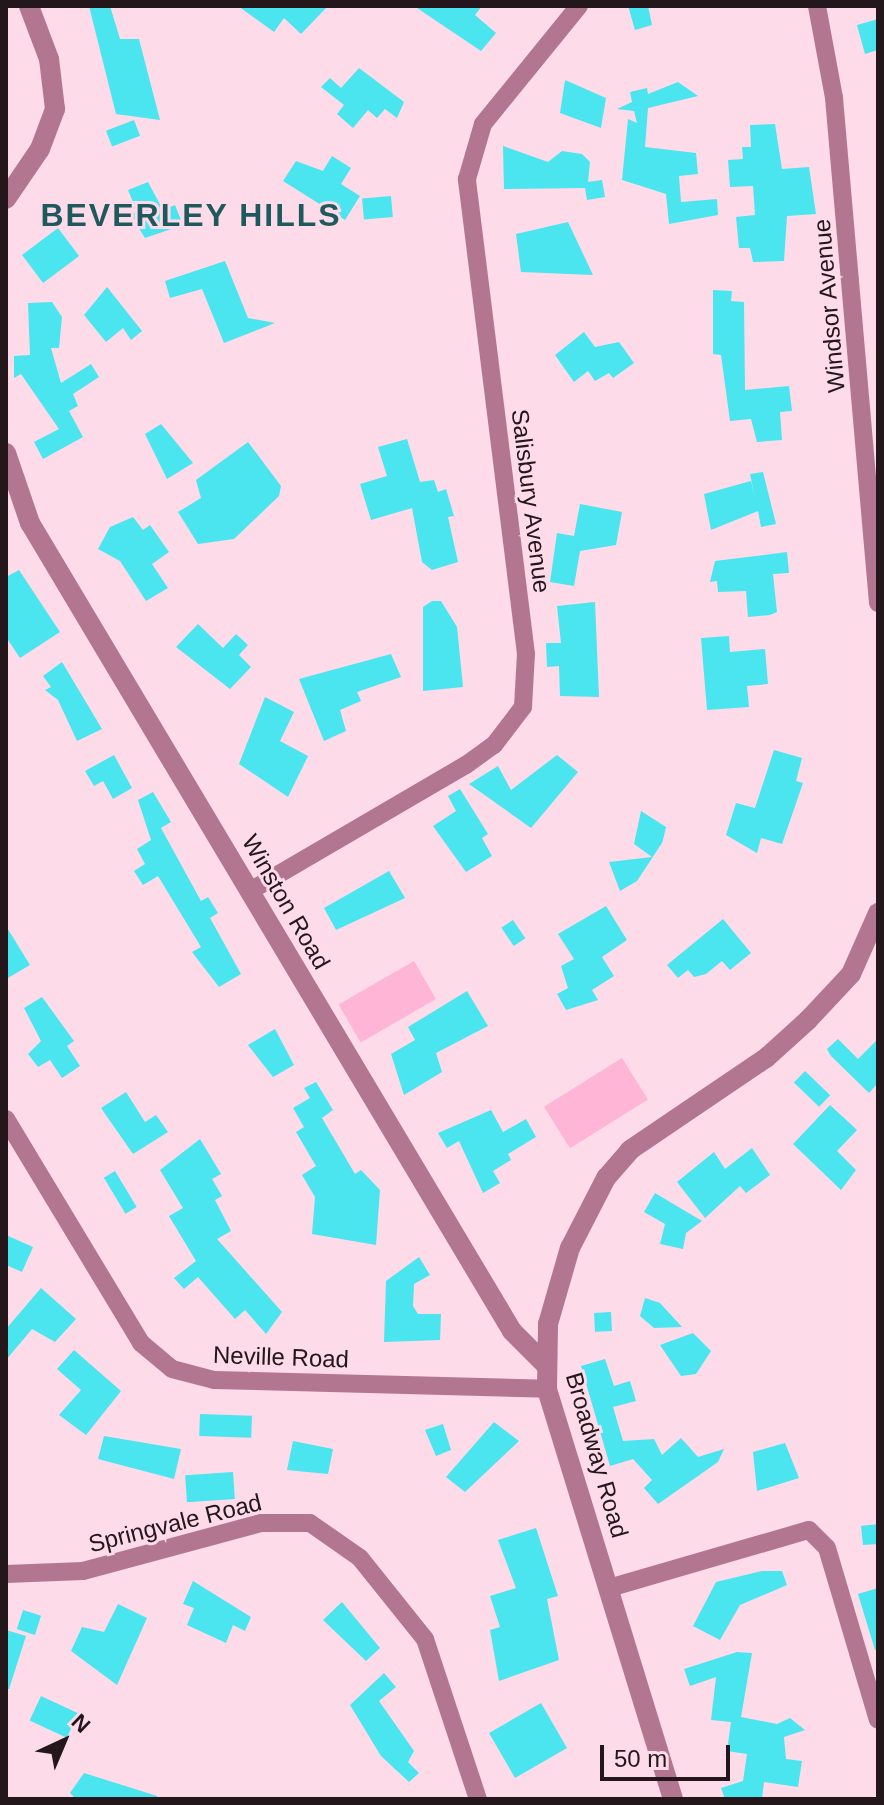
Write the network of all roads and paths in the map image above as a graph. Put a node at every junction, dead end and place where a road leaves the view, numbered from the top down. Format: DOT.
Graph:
graph roads {
  1 [pos="29,6"];
  2 [pos="579,6"];
  3 [pos="817,6"];
  4 [pos="6,199"];
  5 [pos="6,453"];
  6 [pos="878,603"];
  7 [pos="250,891"];
  8 [pos="878,913"];
  9 [pos="6,1119"];
  10 [pos="544,1363"];
  11 [pos="547,1389"];
  12 [pos="6,1574"];
  13 [pos="609,1588"];
  14 [pos="878,1720"];
  15 [pos="478,1799"];
  16 [pos="673,1799"];
  1 -- 4 [label="street"];
  2 -- 7 [label="street, Salisbury Avenue"];
  3 -- 6 [label="street, Windsor Avenue"];
  5 -- 7 [label="street, Winston Road"];
  7 -- 10 [label="street, Winston Road"];
  8 -- 10 [label="street, Broadway Road"];
  9 -- 11 [label="street, Neville Road"];
  10 -- 11 [label="street, Broadway Road"];
  11 -- 13 [label="street, Broadway Road"];
  12 -- 15 [label="street, Springvale Road"];
  13 -- 14 [label="street"];
  13 -- 16 [label="street, Broadway Road"];
}
